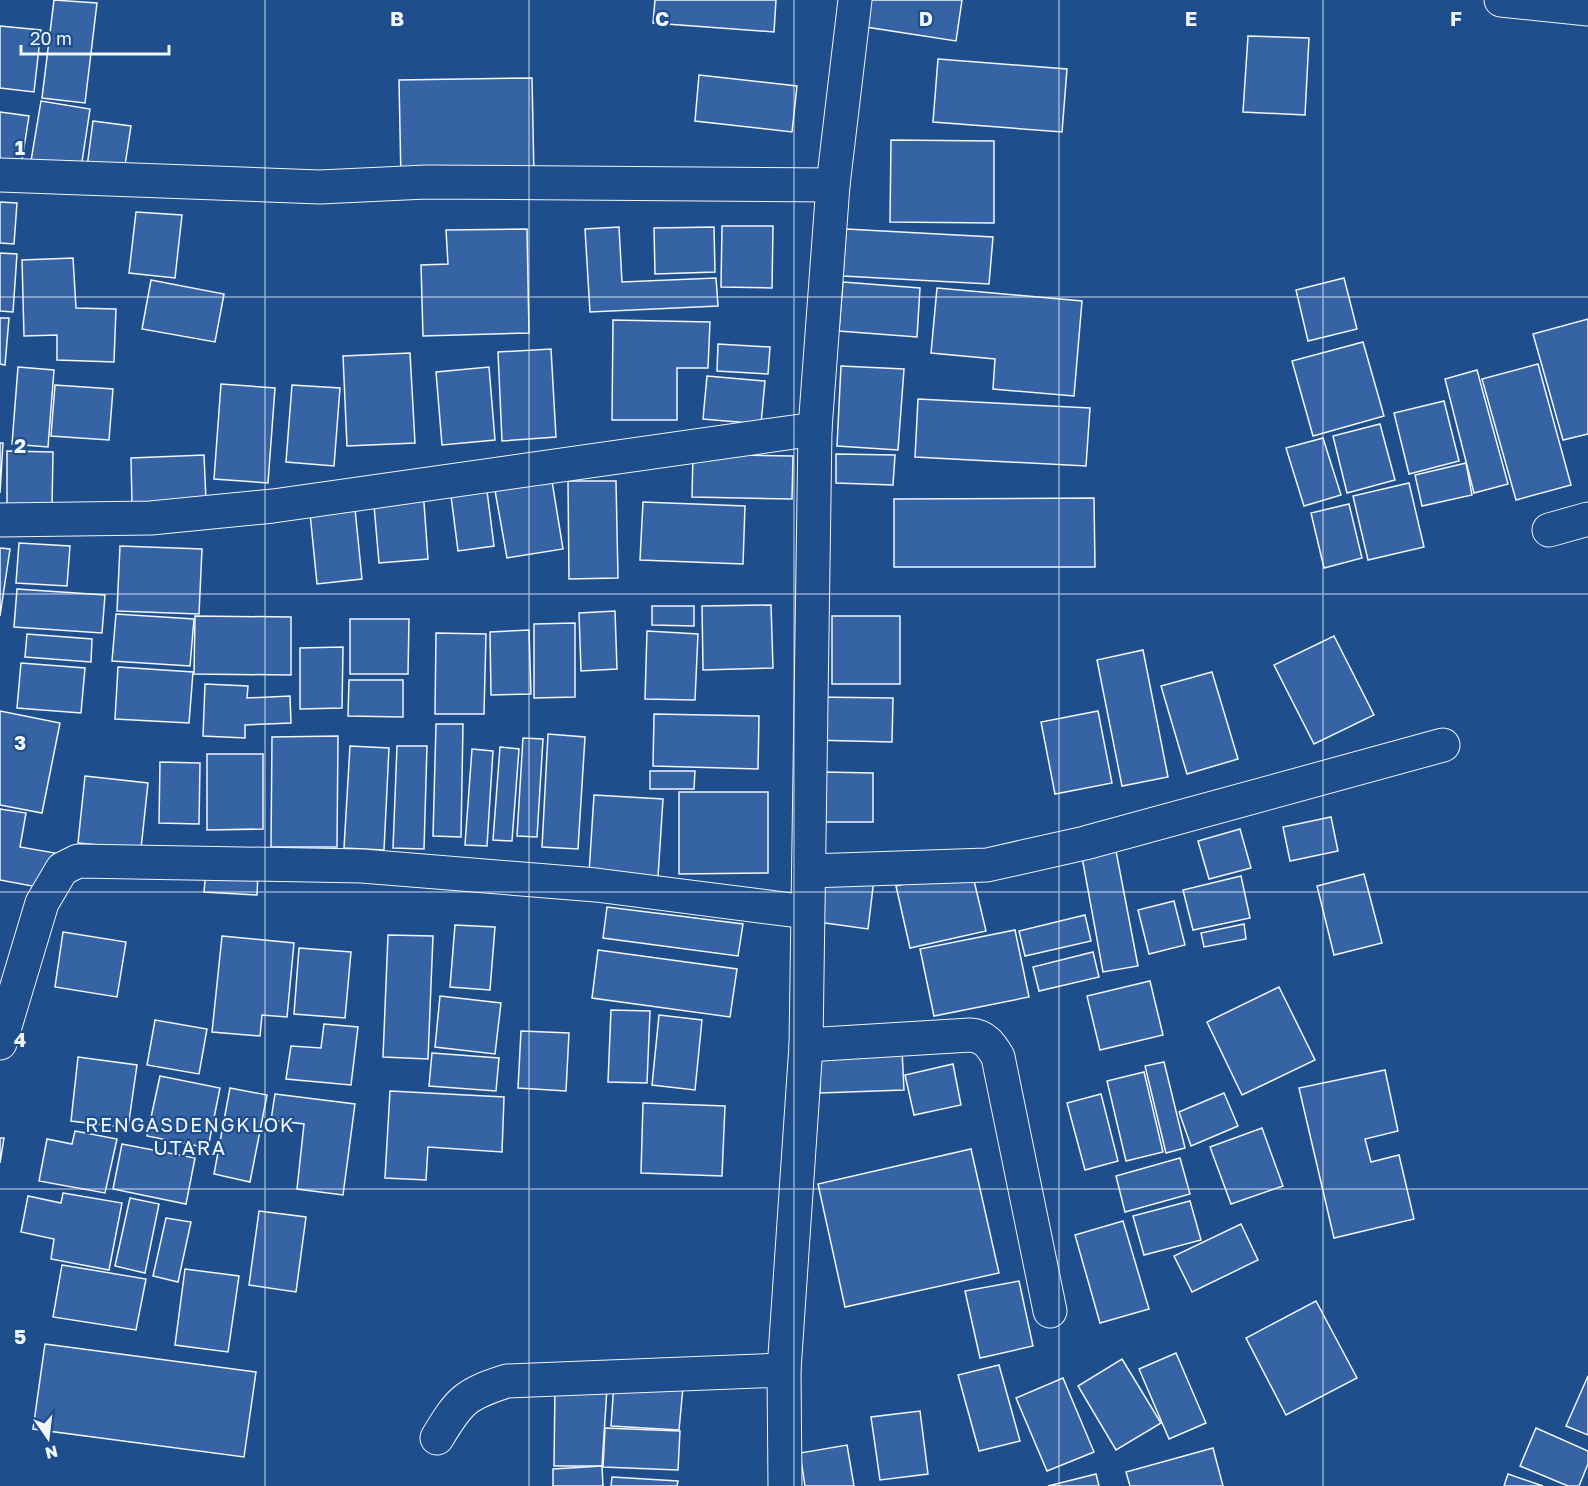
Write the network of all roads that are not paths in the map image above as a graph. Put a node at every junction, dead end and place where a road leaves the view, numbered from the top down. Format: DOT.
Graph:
graph roads {
  1 [pos="855,0"];
  2 [pos="1501,0"];
  3 [pos="1588,9"];
  4 [pos="0,175"];
  5 [pos="833,185"];
  6 [pos="816,429"];
  7 [pos="1588,519"];
  8 [pos="0,520"];
  9 [pos="1549,530"];
  10 [pos="1443,745"];
  11 [pos="809,871"];
  12 [pos="807,912"];
  13 [pos="0,1043"];
  14 [pos="806,1045"];
  15 [pos="1050,1311"];
  16 [pos="784,1370"];
  17 [pos="436,1438"];
  18 [pos="785,1486"];
  1 -- 5 [label="street"];
  2 -- 3 [label="street"];
  4 -- 5 [label="street"];
  5 -- 6 [label="street"];
  6 -- 8 [label="street"];
  6 -- 11 [label="street"];
  7 -- 9 [label="street"];
  10 -- 11 [label="street"];
  11 -- 12 [label="street"];
  12 -- 13 [label="street"];
  12 -- 14 [label="street"];
  14 -- 15 [label="street"];
  14 -- 16 [label="street"];
  16 -- 17 [label="street"];
  16 -- 18 [label="street"];
}
